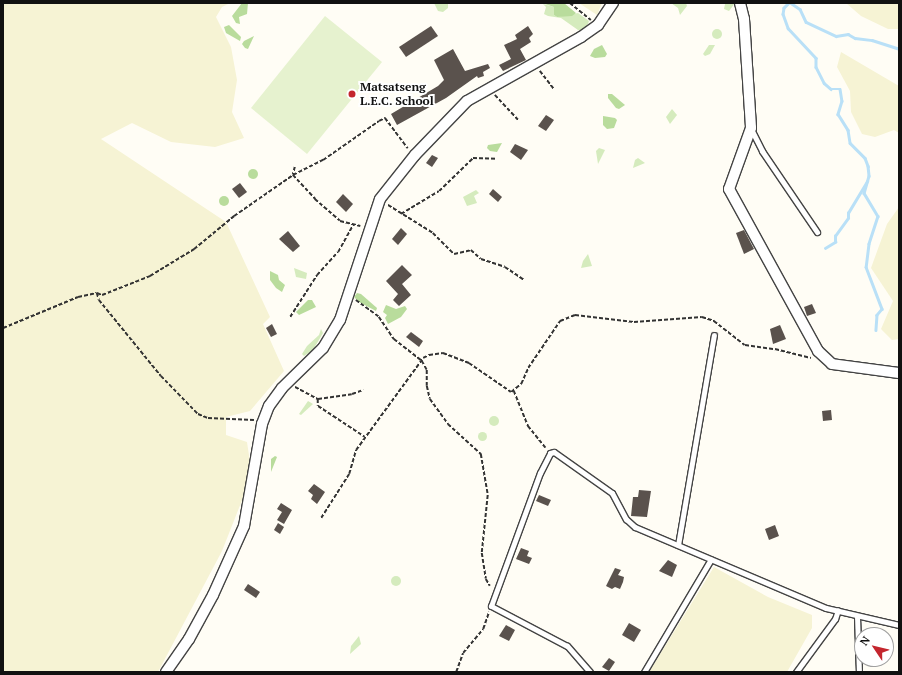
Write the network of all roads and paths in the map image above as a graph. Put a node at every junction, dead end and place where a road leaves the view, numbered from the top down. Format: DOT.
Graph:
graph roads {
  1 [pos="570,3"];
  2 [pos="613,3"];
  3 [pos="740,3"];
  4 [pos="598,25"];
  5 [pos="536,64"];
  6 [pos="493,87"];
  7 [pos="554,89"];
  8 [pos="519,122"];
  9 [pos="750,128"];
  10 [pos="415,155"];
  11 [pos="497,159"];
  12 [pos="295,167"];
  13 [pos="293,176"];
  14 [pos="380,199"];
  15 [pos="401,214"];
  16 [pos="370,224"];
  17 [pos="354,225"];
  18 [pos="817,232"];
  19 [pos="524,280"];
  20 [pos="97,293"];
  21 [pos="348,295"];
  22 [pos="290,317"];
  23 [pos="3,328"];
  24 [pos="714,335"];
  25 [pos="824,356"];
  26 [pos="422,361"];
  27 [pos="899,373"];
  28 [pos="288,382"];
  29 [pos="363,390"];
  30 [pos="514,391"];
  31 [pos="318,399"];
  32 [pos="264,421"];
  33 [pos="366,438"];
  34 [pos="550,453"];
  35 [pos="321,518"];
  36 [pos="678,545"];
  37 [pos="711,559"];
  38 [pos="496,591"];
  39 [pos="491,606"];
  40 [pos="838,610"];
  41 [pos="857,616"];
  42 [pos="899,625"];
  43 [pos="166,672"];
  44 [pos="456,672"];
  45 [pos="590,672"];
  46 [pos="644,672"];
  47 [pos="796,672"];
  48 [pos="859,672"];
  1 -- 4 [label="path"];
  2 -- 4 [label="street"];
  3 -- 9 [label="street"];
  4 -- 5 [label="street"];
  5 -- 6 [label="street"];
  5 -- 7 [label="path"];
  6 -- 8 [label="path"];
  6 -- 10 [label="street"];
  9 -- 18 [label="lane"];
  9 -- 25 [label="street"];
  10 -- 13 [label="path"];
  10 -- 14 [label="street"];
  11 -- 15 [label="path"];
  12 -- 13 [label="path"];
  13 -- 17 [label="path"];
  13 -- 20 [label="path"];
  14 -- 15 [label="path"];
  14 -- 16 [label="street"];
  15 -- 19 [label="path"];
  16 -- 17 [label="path"];
  16 -- 21 [label="street"];
  17 -- 22 [label="path"];
  20 -- 23 [label="path"];
  20 -- 32 [label="path"];
  21 -- 26 [label="path"];
  21 -- 28 [label="street"];
  24 -- 36 [label="lane"];
  25 -- 27 [label="street"];
  25 -- 30 [label="path"];
  26 -- 30 [label="path"];
  26 -- 33 [label="path"];
  26 -- 38 [label="path"];
  28 -- 31 [label="path"];
  28 -- 32 [label="street"];
  29 -- 31 [label="path"];
  30 -- 34 [label="path"];
  31 -- 33 [label="path"];
  32 -- 43 [label="street"];
  33 -- 35 [label="path"];
  34 -- 36 [label="lane"];
  34 -- 38 [label="lane"];
  36 -- 37 [label="lane"];
  37 -- 40 [label="lane"];
  37 -- 46 [label="lane"];
  38 -- 39 [label="lane"];
  39 -- 44 [label="path"];
  39 -- 45 [label="lane"];
  40 -- 41 [label="lane"];
  40 -- 47 [label="lane"];
  41 -- 42 [label="lane"];
  41 -- 48 [label="lane"];
}
